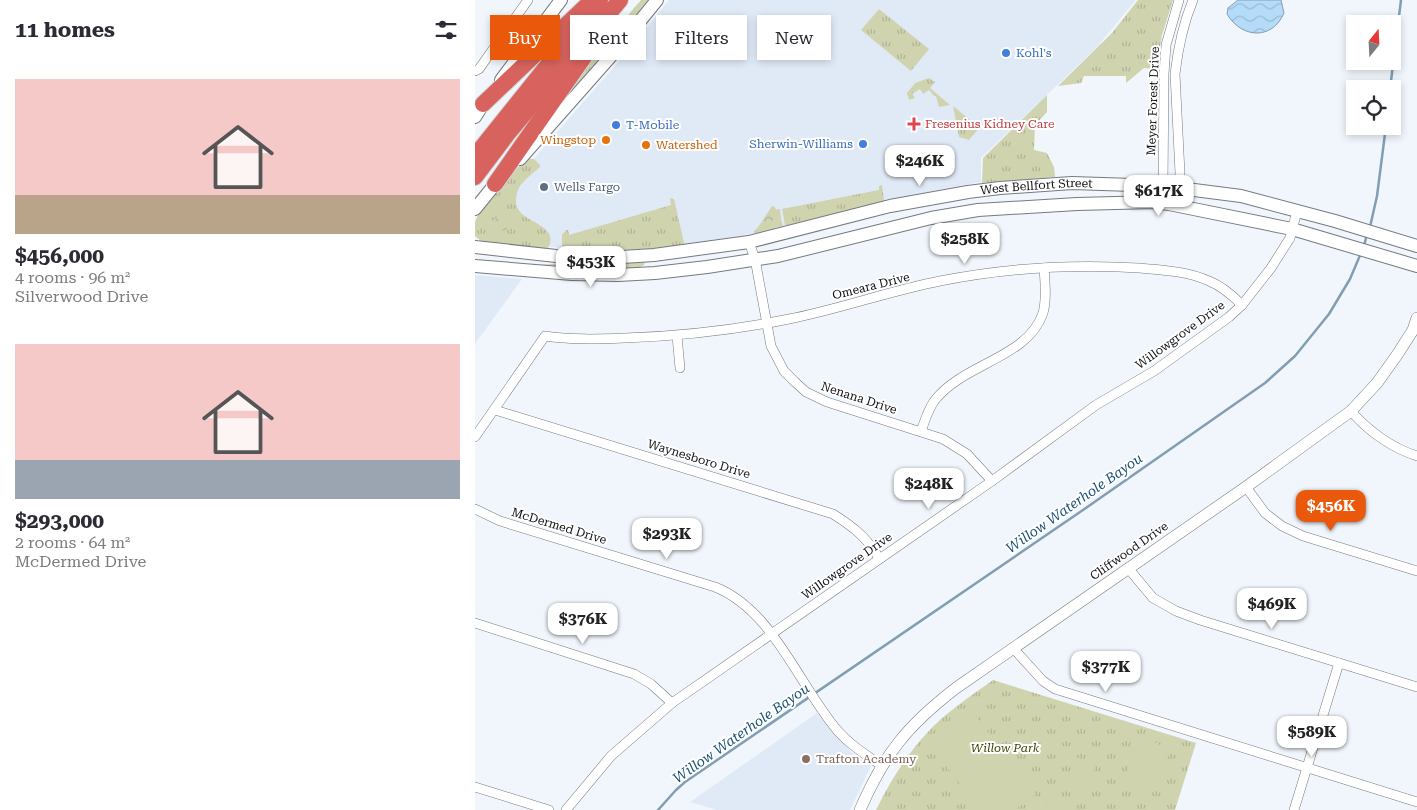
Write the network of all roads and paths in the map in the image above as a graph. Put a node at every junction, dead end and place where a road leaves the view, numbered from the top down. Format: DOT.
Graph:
graph roads {
  1 [pos="528,0"];
  2 [pos="561,0"];
  3 [pos="592,0"];
  4 [pos="600,0"];
  5 [pos="620,0"];
  6 [pos="625,0"];
  7 [pos="657,0"];
  8 [pos="1179,0"];
  9 [pos="1193,0"];
  10 [pos="477,70"];
  11 [pos="1164,74"];
  12 [pos="1175,74"];
  13 [pos="479,110"];
  14 [pos="475,156"];
  15 [pos="475,177"];
  16 [pos="495,184"];
  17 [pos="1163,186"];
  18 [pos="1179,188"];
  19 [pos="975,191"];
  20 [pos="1169,204"];
  21 [pos="890,206"];
  22 [pos="475,209"];
  23 [pos="978,210"];
  24 [pos="1297,211"];
  25 [pos="1292,230"];
  26 [pos="859,236"];
  27 [pos="475,241"];
  28 [pos="749,242"];
  29 [pos="1417,246"];
  30 [pos="481,248"];
  31 [pos="654,255"];
  32 [pos="556,256"];
  33 [pos="755,259"];
  34 [pos="475,266"];
  35 [pos="1417,266"];
  36 [pos="1045,268"];
  37 [pos="511,270"];
  38 [pos="655,273"];
  39 [pos="1242,305"];
  40 [pos="1417,318"];
  41 [pos="767,323"];
  42 [pos="1415,332"];
  43 [pos="677,336"];
  44 [pos="680,368"];
  45 [pos="495,410"];
  46 [pos="1351,411"];
  47 [pos="921,431"];
  48 [pos="475,437"];
  49 [pos="1417,456"];
  50 [pos="991,481"];
  51 [pos="1246,487"];
  52 [pos="475,509"];
  53 [pos="879,558"];
  54 [pos="1128,568"];
  55 [pos="1417,571"];
  56 [pos="475,623"];
  57 [pos="771,634"];
  58 [pos="1013,648"];
  59 [pos="1339,663"];
  60 [pos="1417,688"];
  61 [pos="672,703"];
  62 [pos="881,765"];
  63 [pos="1307,768"];
  64 [pos="475,787"];
  65 [pos="1417,802"];
  66 [pos="549,810"];
  67 [pos="566,810"];
  68 [pos="860,810"];
  69 [pos="1294,810"];
  1 -- 10 [label="street"];
  2 -- 13 [label="main road"];
  3 -- 13 [label="highway"];
  4 -- 14 [label="highway"];
  5 -- 15 [label="highway"];
  6 -- 16 [label="highway"];
  7 -- 16 [label="main road"];
  8 -- 11 [label="street, Meyer Forest Drive"];
  9 -- 12 [label="street, Meyer Forest Drive"];
  11 -- 12 [label="street"];
  11 -- 17 [label="street, Meyer Forest Drive"];
  12 -- 18 [label="street, Meyer Forest Drive"];
  16 -- 22 [label="main road"];
  17 -- 18 [label="main road, West Bellfort Street"];
  17 -- 19 [label="main road, West Bellfort Street"];
  17 -- 20 [label="street, Meyer Forest Drive"];
  18 -- 20 [label="street"];
  18 -- 24 [label="main road, West Bellfort Street"];
  19 -- 21 [label="main road, West Bellfort Street"];
  19 -- 23 [label="main road"];
  20 -- 23 [label="main road, West Bellfort Street"];
  20 -- 25 [label="main road, West Bellfort Street"];
  21 -- 26 [label="main road"];
  21 -- 28 [label="main road, West Bellfort Street"];
  23 -- 26 [label="main road, West Bellfort Street"];
  24 -- 25 [label="street, Willowgrove Drive"];
  24 -- 29 [label="main road, West Bellfort Street"];
  25 -- 35 [label="main road, West Bellfort Street"];
  25 -- 39 [label="street, Willowgrove Drive"];
  26 -- 33 [label="main road, West Bellfort Street"];
  27 -- 30 [label="main road"];
  28 -- 31 [label="main road, West Bellfort Street"];
  28 -- 33 [label="street, Nenana Drive"];
  30 -- 32 [label="main road, West Bellfort Street"];
  31 -- 32 [label="main road, West Bellfort Street"];
  31 -- 38 [label="main road"];
  32 -- 37 [label="main road"];
  33 -- 38 [label="main road, West Bellfort Street"];
  33 -- 41 [label="street, Nenana Drive"];
  34 -- 37 [label="main road, West Bellfort Street"];
  36 -- 39 [label="street, Omeara Drive"];
  36 -- 41 [label="street, Omeara Drive"];
  36 -- 47 [label="street"];
  37 -- 38 [label="main road, West Bellfort Street"];
  39 -- 50 [label="street, Willowgrove Drive"];
  40 -- 42 [label="street, Cliffwood Drive"];
  41 -- 43 [label="street, Omeara Drive"];
  41 -- 47 [label="street, Nenana Drive"];
  42 -- 46 [label="street, Cliffwood Drive"];
  43 -- 44 [label="street"];
  43 -- 45 [label="street, Omeara Drive"];
  45 -- 48 [label="street"];
  45 -- 53 [label="street, Waynesboro Drive"];
  46 -- 49 [label="street"];
  46 -- 51 [label="street, Cliffwood Drive"];
  47 -- 50 [label="street, Nenana Drive"];
  50 -- 53 [label="street, Willowgrove Drive"];
  51 -- 54 [label="street, Cliffwood Drive"];
  51 -- 55 [label="street"];
  52 -- 57 [label="street, McDermed Drive"];
  53 -- 57 [label="street, Willowgrove Drive"];
  54 -- 58 [label="street, Cliffwood Drive"];
  54 -- 59 [label="street"];
  56 -- 61 [label="street"];
  57 -- 61 [label="street, Willowgrove Drive"];
  57 -- 62 [label="street, McDermed Drive"];
  58 -- 62 [label="street, Cliffwood Drive"];
  58 -- 63 [label="street"];
  59 -- 60 [label="street"];
  59 -- 63 [label="street"];
  61 -- 67 [label="street, Willowgrove Drive"];
  62 -- 68 [label="street, Cliffwood Drive"];
  63 -- 65 [label="street"];
  63 -- 69 [label="street"];
  64 -- 66 [label="street"];
}
